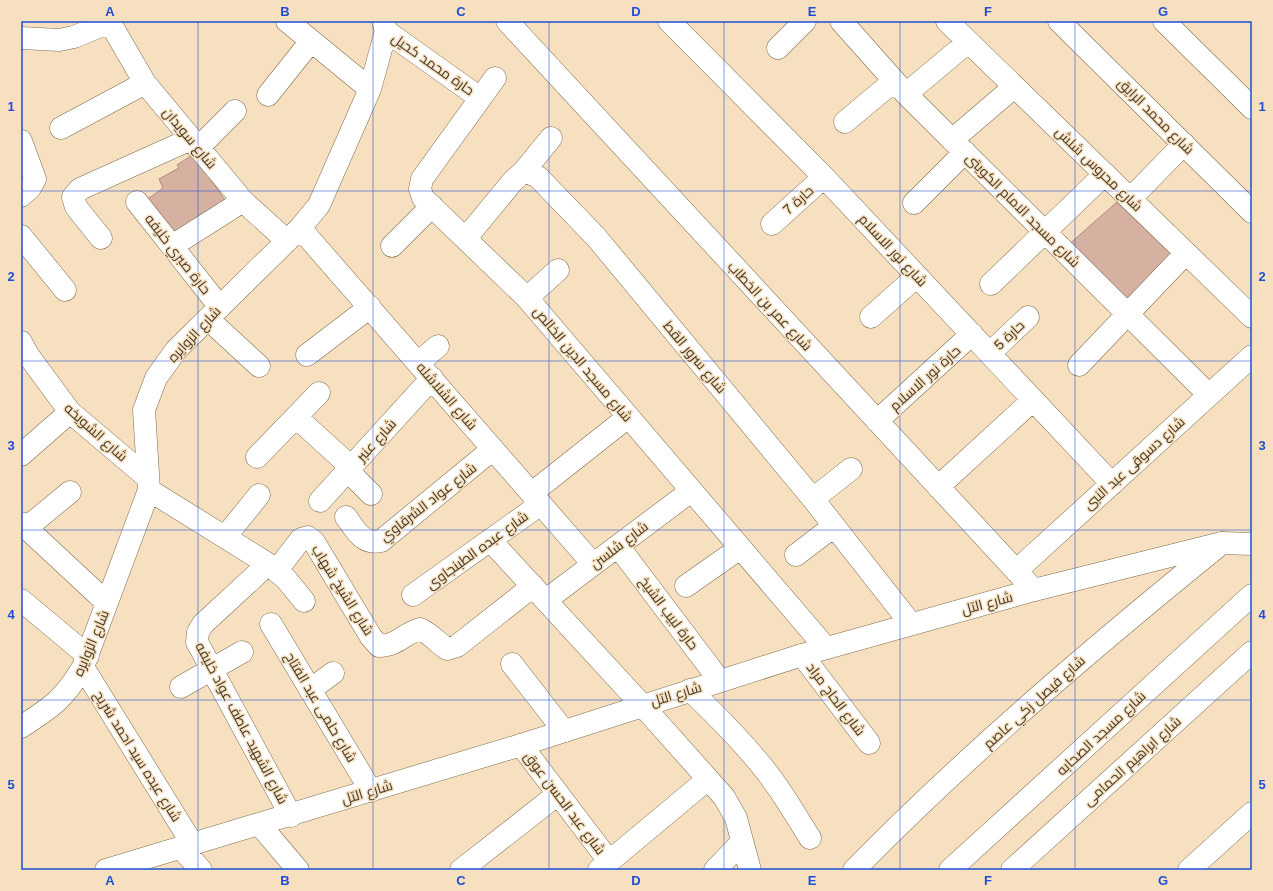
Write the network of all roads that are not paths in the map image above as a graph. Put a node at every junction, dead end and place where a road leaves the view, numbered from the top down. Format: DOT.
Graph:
graph roads {
  1 [pos="287,21"];
  2 [pos="507,21"];
  3 [pos="669,21"];
  4 [pos="805,21"];
  5 [pos="841,21"];
  6 [pos="947,21"];
  7 [pos="1059,21"];
  8 [pos="1164,21"];
  9 [pos="109,22"];
  10 [pos="385,26"];
  11 [pos="21,38"];
  12 [pos="311,41"];
  13 [pos="968,42"];
  14 [pos="778,48"];
  15 [pos="494,78"];
  16 [pos="144,83"];
  17 [pos="1014,87"];
  18 [pos="900,88"];
  19 [pos="370,89"];
  20 [pos="268,95"];
  21 [pos="480,98"];
  22 [pos="1252,108"];
  23 [pos="235,111"];
  24 [pos="845,122"];
  25 [pos="61,128"];
  26 [pos="551,138"];
  27 [pos="21,141"];
  28 [pos="195,143"];
  29 [pos="1184,144"];
  30 [pos="958,146"];
  31 [pos="524,171"];
  32 [pos="1105,174"];
  33 [pos="824,177"];
  34 [pos="21,196"];
  35 [pos="1130,199"];
  36 [pos="243,201"];
  37 [pos="137,202"];
  38 [pos="914,203"];
  39 [pos="432,206"];
  40 [pos="1252,212"];
  41 [pos="772,224"];
  42 [pos="1045,232"];
  43 [pos="294,234"];
  44 [pos="101,238"];
  45 [pos="466,238"];
  46 [pos="24,244"];
  47 [pos="172,246"];
  48 [pos="392,246"];
  49 [pos="1186,253"];
  50 [pos="558,270"];
  51 [pos="917,276"];
  52 [pos="991,284"];
  53 [pos="65,290"];
  54 [pos="527,298"];
  55 [pos="370,307"];
  56 [pos="1250,310"];
  57 [pos="214,313"];
  58 [pos="1127,314"];
  59 [pos="871,317"];
  60 [pos="1028,317"];
  61 [pos="972,334"];
  62 [pos="438,346"];
  63 [pos="23,352"];
  64 [pos="990,353"];
  65 [pos="307,356"];
  66 [pos="1252,356"];
  67 [pos="1079,365"];
  68 [pos="259,366"];
  69 [pos="425,371"];
  70 [pos="319,393"];
  71 [pos="1209,395"];
  72 [pos="1033,400"];
  73 [pos="70,412"];
  74 [pos="296,417"];
  75 [pos="628,417"];
  76 [pos="877,421"];
  77 [pos="493,449"];
  78 [pos="21,455"];
  79 [pos="256,457"];
  80 [pos="349,469"];
  81 [pos="851,469"];
  82 [pos="149,484"];
  83 [pos="1112,484"];
  84 [pos="938,487"];
  85 [pos="691,491"];
  86 [pos="70,492"];
  87 [pos="371,494"];
  88 [pos="259,495"];
  89 [pos="536,499"];
  90 [pos="813,499"];
  91 [pos="320,501"];
  92 [pos="346,517"];
  93 [pos="23,526"];
  94 [pos="834,526"];
  95 [pos="225,537"];
  96 [pos="490,540"];
  97 [pos="1222,543"];
  98 [pos="1252,544"];
  99 [pos="618,546"];
  100 [pos="740,548"];
  101 [pos="796,555"];
  102 [pos="593,564"];
  103 [pos="272,567"];
  104 [pos="1016,571"];
  105 [pos="686,586"];
  106 [pos="1034,590"];
  107 [pos="539,593"];
  108 [pos="413,595"];
  109 [pos="1252,595"];
  110 [pos="21,600"];
  111 [pos="304,601"];
  112 [pos="107,603"];
  113 [pos="270,624"];
  114 [pos="911,624"];
  115 [pos="826,648"];
  116 [pos="242,652"];
  117 [pos="1252,652"];
  118 [pos="802,655"];
  119 [pos="86,662"];
  120 [pos="512,664"];
  121 [pos="212,670"];
  122 [pos="334,673"];
  123 [pos="720,681"];
  124 [pos="181,687"];
  125 [pos="310,690"];
  126 [pos="690,690"];
  127 [pos="642,705"];
  128 [pos="21,727"];
  129 [pos="564,731"];
  130 [pos="869,744"];
  131 [pos="521,745"];
  132 [pos="708,779"];
  133 [pos="371,791"];
  134 [pos="558,794"];
  135 [pos="1252,813"];
  136 [pos="291,816"];
  137 [pos="260,825"];
  138 [pos="810,838"];
  139 [pos="742,842"];
  140 [pos="187,847"];
  141 [pos="604,866"];
  142 [pos="106,870"];
  143 [pos="201,870"];
  144 [pos="298,870"];
  145 [pos="462,870"];
  146 [pos="715,870"];
  147 [pos="750,870"];
  148 [pos="854,870"];
  149 [pos="950,870"];
  150 [pos="1012,870"];
  151 [pos="1189,870"];
  1 -- 12 [label="street"];
  2 -- 76 [label="street, شارع عمر بن الخطاب"];
  3 -- 33 [label="street, شارع نور الاسلام"];
  4 -- 14 [label="street"];
  5 -- 18 [label="street, شارع مسجد الامام الكويتى"];
  6 -- 13 [label="street, شارع محروس شلش"];
  7 -- 29 [label="street, شارع محمد الرايق"];
  8 -- 22 [label="street"];
  9 -- 11 [label="street"];
  9 -- 16 [label="street, شارع سويدان"];
  10 -- 19 [label="street, شارع الزوايره"];
  10 -- 21 [label="street, حارة محمد كحيل"];
  12 -- 19 [label="street"];
  12 -- 20 [label="street"];
  13 -- 17 [label="street, شارع محروس شلش"];
  13 -- 18 [label="street"];
  15 -- 21 [label="street, شارع مسجد الدين الخالص"];
  16 -- 25 [label="street"];
  16 -- 28 [label="street, شارع سويدان"];
  17 -- 30 [label="street"];
  17 -- 32 [label="street, شارع محروس شلش"];
  18 -- 24 [label="street"];
  18 -- 30 [label="street, شارع مسجد الامام الكويتى"];
  19 -- 43 [label="street, شارع الزوايره"];
  21 -- 39 [label="street, شارع مسجد الدين الخالص"];
  23 -- 28 [label="street"];
  26 -- 31 [label="street"];
  27 -- 34 [label="street"];
  28 -- 36 [label="street, شارع سويدان"];
  28 -- 44 [label="street"];
  29 -- 35 [label="street"];
  29 -- 40 [label="street, شارع محمد الرايق"];
  30 -- 38 [label="street"];
  30 -- 42 [label="street, شارع مسجد الامام الكويتى"];
  31 -- 45 [label="street"];
  31 -- 90 [label="street, شارع سرور القط"];
  32 -- 35 [label="street, شارع محروس شلش"];
  32 -- 42 [label="street"];
  33 -- 41 [label="street, حارة 7"];
  33 -- 51 [label="street, شارع نور الاسلام"];
  35 -- 49 [label="street, شارع محروس شلش"];
  36 -- 43 [label="street, شارع سويدان"];
  36 -- 47 [label="street"];
  37 -- 47 [label="street, حارة صبري خليفه"];
  39 -- 45 [label="street, شارع مسجد الدين الخالص"];
  39 -- 48 [label="street"];
  42 -- 52 [label="street"];
  42 -- 58 [label="street, شارع مسجد الامام الكويتى"];
  43 -- 55 [label="street, شارع الشلاشله"];
  43 -- 57 [label="street, شارع الزوايره"];
  45 -- 54 [label="street, شارع مسجد الدين الخالص"];
  46 -- 53 [label="street"];
  47 -- 57 [label="street, حارة صبري خليفه"];
  49 -- 56 [label="street, شارع محروس شلش"];
  49 -- 58 [label="street"];
  50 -- 54 [label="street"];
  51 -- 59 [label="street"];
  51 -- 61 [label="street, شارع نور الاسلام"];
  54 -- 75 [label="street, شارع مسجد الدين الخالص"];
  55 -- 65 [label="street"];
  55 -- 69 [label="street, شارع الشلاشله"];
  57 -- 68 [label="street, حارة صبري خليفه"];
  57 -- 82 [label="street, شارع الزوايره"];
  58 -- 67 [label="street"];
  58 -- 71 [label="street, شارع مسجد الامام الكويتى"];
  60 -- 64 [label="street, حارة 5"];
  61 -- 64 [label="street, شارع نور الاسلام"];
  61 -- 76 [label="street, حارة نور الاسلام"];
  62 -- 69 [label="street, شارع عنبر"];
  63 -- 73 [label="street, شارع الشويخه"];
  64 -- 72 [label="street, شارع نور الاسلام"];
  66 -- 71 [label="street, شارع دسوقى عبد النبى"];
  69 -- 77 [label="street, شارع الشلاشله"];
  69 -- 80 [label="street, شارع عنبر"];
  70 -- 74 [label="street"];
  71 -- 83 [label="street, شارع دسوقى عبد النبى"];
  72 -- 83 [label="street, شارع نور الاسلام"];
  72 -- 84 [label="street"];
  73 -- 78 [label="street"];
  73 -- 82 [label="street, شارع الشويخه"];
  74 -- 79 [label="street"];
  74 -- 80 [label="street"];
  75 -- 85 [label="street, شارع مسجد الدين الخالص"];
  75 -- 89 [label="street, شارع عبده الطبنجاوى"];
  76 -- 84 [label="street, شارع عمر بن الخطاب"];
  77 -- 89 [label="street, شارع الشلاشله"];
  77 -- 92 [label="street, شارع عواد الشرقاوي"];
  80 -- 87 [label="street"];
  80 -- 91 [label="street, شارع عنبر"];
  81 -- 90 [label="street"];
  82 -- 95 [label="street, شارع الشويخه"];
  82 -- 112 [label="street, شارع الزوايره"];
  83 -- 104 [label="street, شارع دسوقى عبد النبى"];
  84 -- 104 [label="street, شارع عمر بن الخطاب"];
  85 -- 99 [label="street, شارع شلسن"];
  85 -- 100 [label="street, شارع مسجد الدين الخالص"];
  86 -- 93 [label="street"];
  88 -- 95 [label="street"];
  89 -- 96 [label="street, شارع عبده الطبنجاوى"];
  89 -- 102 [label="street, شارع الشلاشله"];
  90 -- 94 [label="street, شارع سرور القط"];
  93 -- 112 [label="street"];
  94 -- 101 [label="street"];
  94 -- 114 [label="street, شارع سرور القط"];
  95 -- 103 [label="street, شارع الشويخه"];
  96 -- 107 [label="street"];
  96 -- 108 [label="street, شارع عبده الطبنجاوى"];
  97 -- 98 [label="street, شارع التل"];
  97 -- 106 [label="street, شارع التل"];
  97 -- 148 [label="street, شارع فيصل زكي عاصم"];
  99 -- 102 [label="street, شارع شلسن"];
  99 -- 123 [label="street, حارة لبيب الشيخ"];
  100 -- 105 [label="street"];
  100 -- 115 [label="street, شارع مسجد الدين الخالص"];
  102 -- 107 [label="street, شارع شلسن"];
  103 -- 107 [label="street, شارع الشيخ شهاب"];
  103 -- 111 [label="street, شارع الشويخه"];
  103 -- 121 [label="street, شارع الشهيد عاطف عواد خليفه"];
  104 -- 106 [label="street, شارع عمر بن الخطاب"];
  106 -- 114 [label="street, شارع التل"];
  107 -- 127 [label="street"];
  109 -- 149 [label="street, شارع مسجد الصحابه"];
  110 -- 119 [label="street, شارع عبده سيد احمد شريح"];
  112 -- 119 [label="street, شارع الزوايره"];
  113 -- 125 [label="street, شارع حلمى عبد الفتاح"];
  114 -- 115 [label="street, شارع التل"];
  115 -- 118 [label="street, شارع التل"];
  116 -- 121 [label="street"];
  117 -- 150 [label="street, شارع ابراهيم الحمامى"];
  118 -- 123 [label="street, شارع التل"];
  118 -- 130 [label="street, شارع الحاج مراد"];
  119 -- 128 [label="street, شارع الزوايره"];
  119 -- 140 [label="street, شارع عبده سيد احمد شريح"];
  120 -- 129 [label="street"];
  121 -- 124 [label="street"];
  121 -- 136 [label="street, شارع الشهيد عاطف عواد خليفه"];
  122 -- 125 [label="street"];
  123 -- 126 [label="street, شارع التل"];
  125 -- 133 [label="street, شارع حلمى عبد الفتاح"];
  126 -- 127 [label="street, شارع التل"];
  126 -- 138 [label="street"];
  127 -- 129 [label="street, شارع التل"];
  127 -- 132 [label="street"];
  129 -- 131 [label="street, شارع التل"];
  131 -- 133 [label="street, شارع التل"];
  131 -- 134 [label="street, شارع عبد الحسن عوق"];
  132 -- 139 [label="street"];
  132 -- 141 [label="street"];
  133 -- 136 [label="street, شارع التل"];
  134 -- 141 [label="street, شارع عبد الحسن عوق"];
  134 -- 145 [label="street"];
  135 -- 151 [label="street"];
  136 -- 137 [label="street, شارع التل"];
  137 -- 140 [label="street, شارع التل"];
  137 -- 144 [label="street"];
  139 -- 146 [label="street"];
  139 -- 147 [label="street"];
  140 -- 142 [label="street, شارع التل"];
  140 -- 143 [label="street, شارع عبده سيد احمد شريح"];
}
